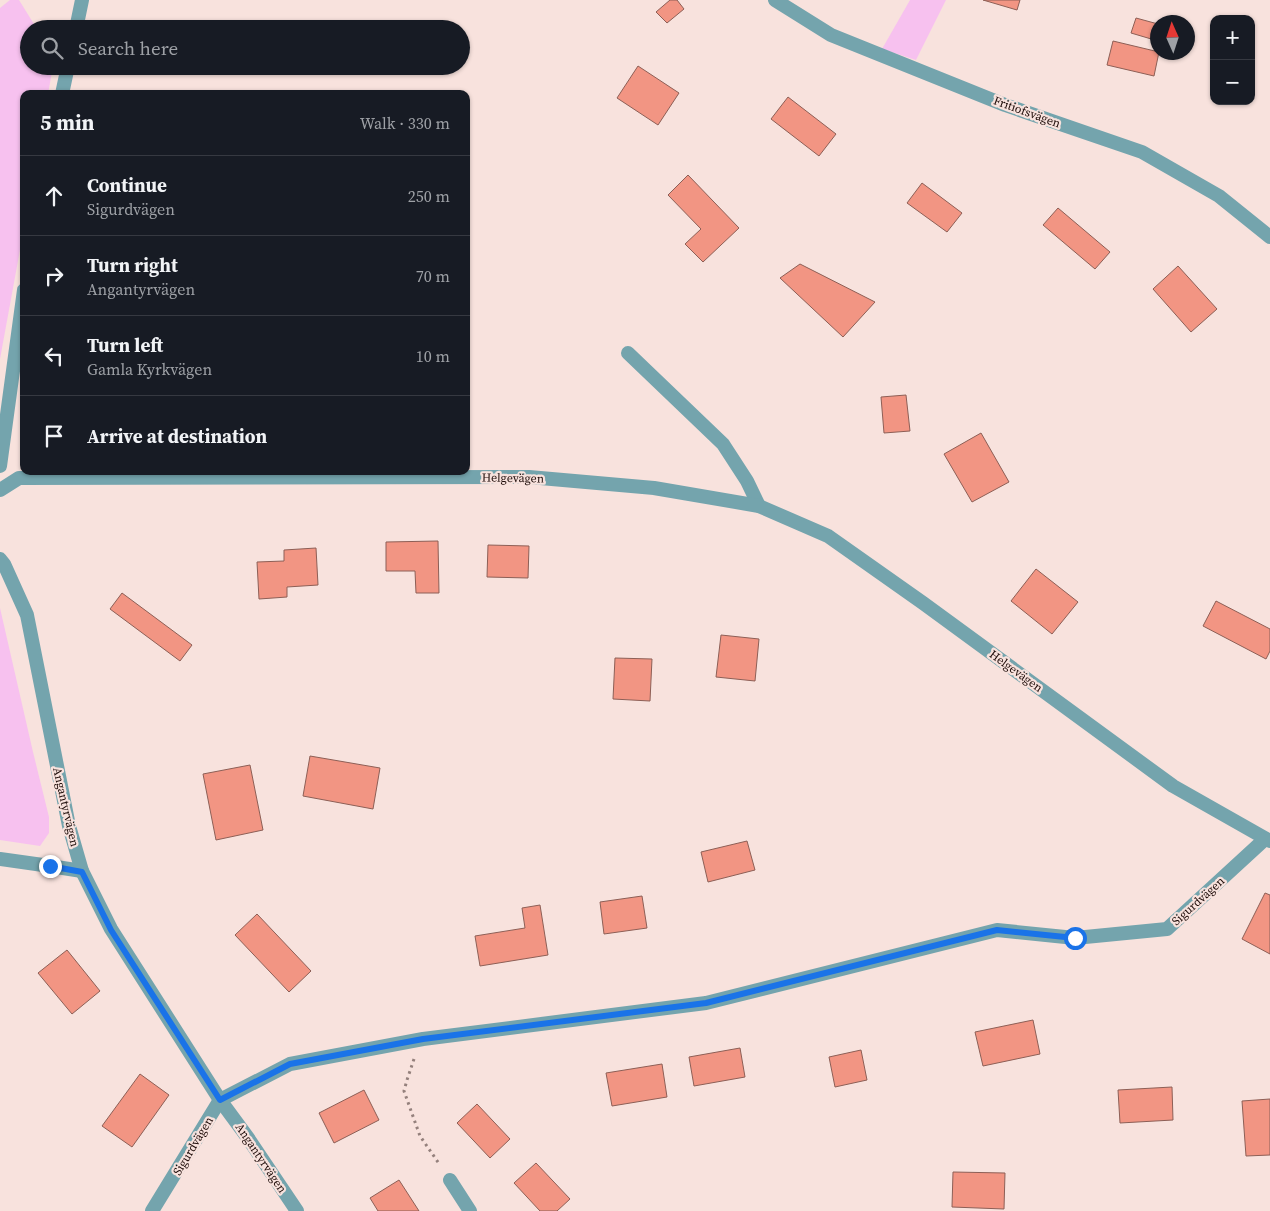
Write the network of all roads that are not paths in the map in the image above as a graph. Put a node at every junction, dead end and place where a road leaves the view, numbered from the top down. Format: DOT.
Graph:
graph roads {
  1 [pos="82,0"];
  2 [pos="776,0"];
  3 [pos="78,20"];
  4 [pos="66,75"];
  5 [pos="63,90"];
  6 [pos="1270,236"];
  7 [pos="20,319"];
  8 [pos="628,353"];
  9 [pos="0,466"];
  10 [pos="0,490"];
  11 [pos="758,506"];
  12 [pos="0,559"];
  13 [pos="1268,840"];
  14 [pos="0,860"];
  15 [pos="82,872"];
  16 [pos="220,1100"];
  17 [pos="450,1180"];
  18 [pos="152,1211"];
  19 [pos="297,1211"];
  20 [pos="470,1211"];
  1 -- 3 [label="street"];
  2 -- 6 [label="street, Fritiofsvägen"];
  4 -- 5 [label="street"];
  7 -- 9 [label="street"];
  8 -- 11 [label="street"];
  10 -- 11 [label="street, Helgevägen"];
  11 -- 13 [label="street, Helgevägen"];
  12 -- 15 [label="street, Angantyrvägen"];
  13 -- 16 [label="street, Sigurdvägen"];
  14 -- 15 [label="street"];
  15 -- 16 [label="street, Angantyrvägen"];
  16 -- 18 [label="street, Sigurdvägen"];
  16 -- 19 [label="street, Angantyrvägen"];
  17 -- 20 [label="street"];
}
